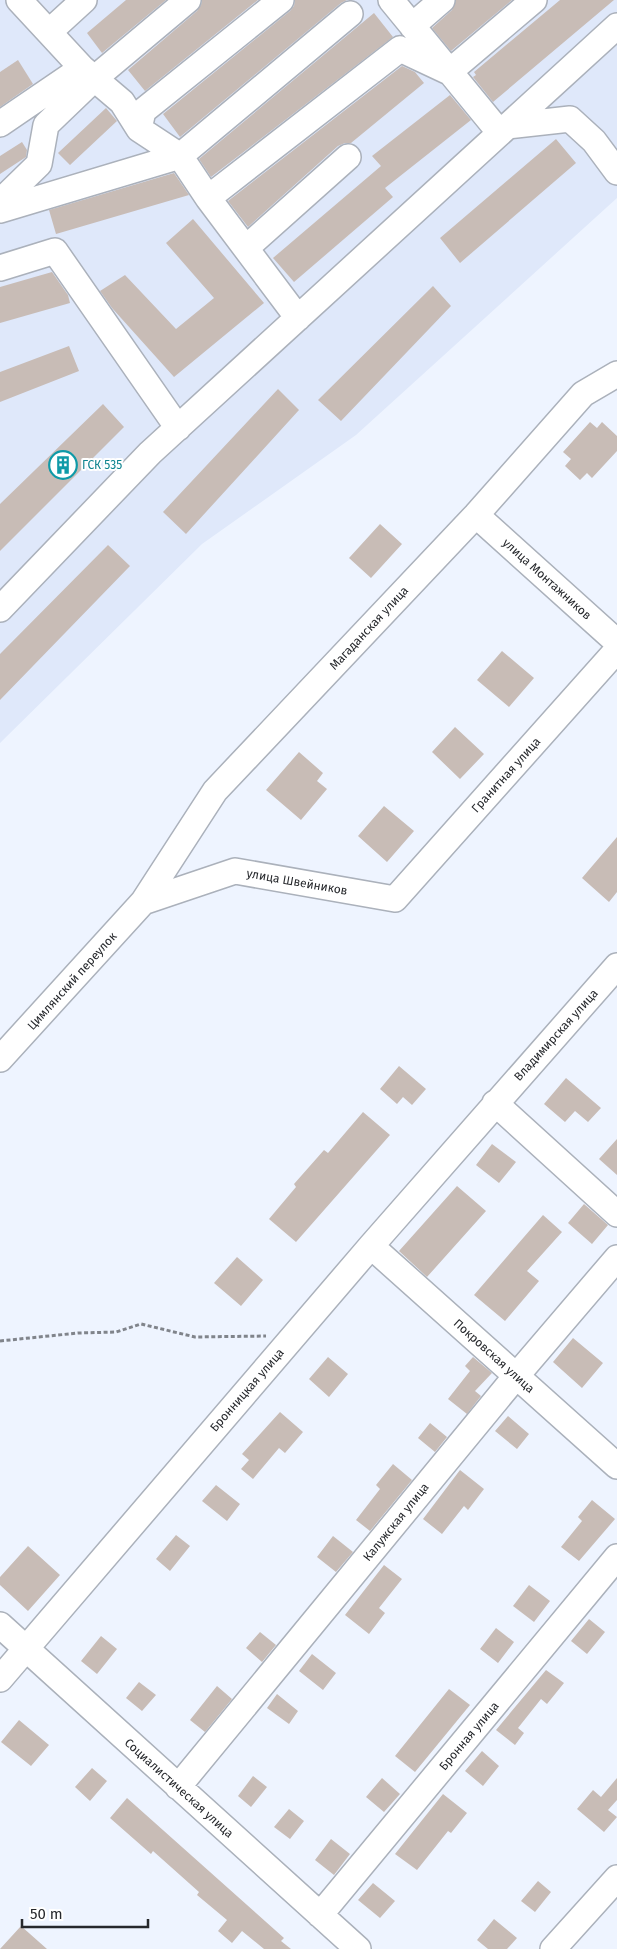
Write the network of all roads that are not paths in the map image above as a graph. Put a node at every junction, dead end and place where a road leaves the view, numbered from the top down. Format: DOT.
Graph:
graph roads {
  1 [pos="84,0"];
  2 [pos="188,0"];
  3 [pos="281,0"];
  4 [pos="391,0"];
  5 [pos="442,0"];
  6 [pos="534,0"];
  7 [pos="21,1"];
  8 [pos="350,14"];
  9 [pos="412,26"];
  10 [pos="617,26"];
  11 [pos="49,32"];
  12 [pos="449,72"];
  13 [pos="89,73"];
  14 [pos="0,124"];
  15 [pos="139,129"];
  16 [pos="503,130"];
  17 [pos="180,156"];
  18 [pos="348,157"];
  19 [pos="617,172"];
  20 [pos="208,198"];
  21 [pos="0,202"];
  22 [pos="0,210"];
  23 [pos="246,248"];
  24 [pos="0,268"];
  25 [pos="298,318"];
  26 [pos="617,374"];
  27 [pos="178,428"];
  28 [pos="476,515"];
  29 [pos="0,609"];
  30 [pos="617,642"];
  31 [pos="617,650"];
  32 [pos="396,899"];
  33 [pos="143,902"];
  34 [pos="617,966"];
  35 [pos="0,1060"];
  36 [pos="495,1104"];
  37 [pos="617,1214"];
  38 [pos="371,1246"];
  39 [pos="617,1258"];
  40 [pos="517,1375"];
  41 [pos="617,1466"];
  42 [pos="617,1557"];
  43 [pos="0,1625"];
  44 [pos="26,1648"];
  45 [pos="0,1679"];
  46 [pos="178,1787"];
  47 [pos="617,1878"];
  48 [pos="320,1915"];
  49 [pos="358,1949"];
  50 [pos="553,1949"];
  1 -- 11 [label="street"];
  2 -- 13 [label="street"];
  3 -- 15 [label="street"];
  4 -- 9 [label="street"];
  5 -- 9 [label="street"];
  6 -- 12 [label="street"];
  7 -- 11 [label="street"];
  8 -- 17 [label="street"];
  9 -- 12 [label="street"];
  10 -- 16 [label="street"];
  11 -- 13 [label="street"];
  12 -- 16 [label="street"];
  12 -- 20 [label="street"];
  13 -- 14 [label="street"];
  13 -- 15 [label="street"];
  13 -- 21 [label="street"];
  15 -- 17 [label="street"];
  16 -- 19 [label="street"];
  16 -- 25 [label="street"];
  17 -- 20 [label="street"];
  17 -- 22 [label="street"];
  18 -- 23 [label="street"];
  20 -- 23 [label="street"];
  23 -- 25 [label="street"];
  24 -- 27 [label="street"];
  25 -- 27 [label="street"];
  26 -- 28 [label="street, Магаданская улица"];
  27 -- 29 [label="street"];
  28 -- 30 [label="street, улица Монтажников"];
  28 -- 33 [label="street, Магаданская улица"];
  31 -- 32 [label="street, Гранитная улица"];
  32 -- 33 [label="street, улица Швейников"];
  33 -- 35 [label="street, Цимлянский переулок"];
  34 -- 36 [label="street, Владимирская улица"];
  36 -- 37 [label="street"];
  36 -- 38 [label="street, Бронницкая улица"];
  38 -- 40 [label="street, Покровская улица"];
  38 -- 44 [label="street, Бронницкая улица"];
  39 -- 40 [label="street, Калужская улица"];
  40 -- 41 [label="street, Покровская улица"];
  40 -- 46 [label="street, Калужская улица"];
  42 -- 48 [label="street, Бронная улица"];
  43 -- 44 [label="street, Социалистическая улица"];
  44 -- 45 [label="street, Бронницкая улица"];
  44 -- 46 [label="street, Социалистическая улица"];
  46 -- 48 [label="street, Социалистическая улица"];
  47 -- 50 [label="street"];
  48 -- 49 [label="street, Социалистическая улица"];
}
